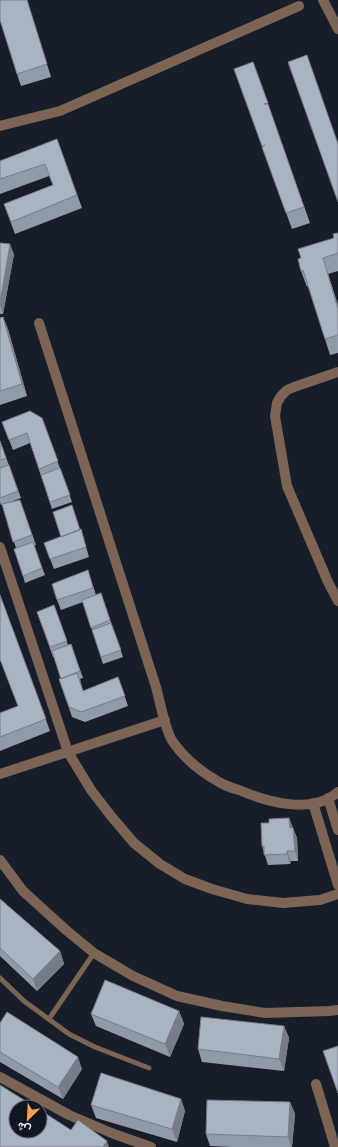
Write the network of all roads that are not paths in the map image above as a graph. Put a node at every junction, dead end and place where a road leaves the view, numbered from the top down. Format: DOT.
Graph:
graph roads {
  1 [pos="323,0"];
  2 [pos="299,6"];
  3 [pos="333,9"];
  4 [pos="338,29"];
  5 [pos="0,126"];
  6 [pos="39,323"];
  7 [pos="338,372"];
  8 [pos="0,546"];
  9 [pos="338,601"];
  10 [pos="165,720"];
  11 [pos="68,752"];
  12 [pos="0,774"];
  13 [pos="338,792"];
  14 [pos="328,798"];
  15 [pos="313,803"];
  16 [pos="338,830"];
  17 [pos="0,860"];
  18 [pos="338,885"];
  19 [pos="338,894"];
  20 [pos="94,953"];
  21 [pos="0,978"];
  22 [pos="338,1010"];
  23 [pos="49,1019"];
  24 [pos="149,1068"];
  25 [pos="0,1077"];
  26 [pos="316,1084"];
  27 [pos="151,1147"];
  28 [pos="336,1147"];
  1 -- 3 [label="street"];
  2 -- 5 [label="street"];
  3 -- 4 [label="street"];
  6 -- 10 [label="street"];
  7 -- 9 [label="street"];
  8 -- 11 [label="street"];
  10 -- 11 [label="street"];
  10 -- 15 [label="street"];
  11 -- 12 [label="street"];
  11 -- 19 [label="street"];
  13 -- 14 [label="street"];
  14 -- 15 [label="street"];
  14 -- 16 [label="street"];
  15 -- 18 [label="street"];
  17 -- 20 [label="street"];
  20 -- 22 [label="street"];
  20 -- 23 [label="lane"];
  21 -- 23 [label="lane"];
  23 -- 24 [label="lane"];
  25 -- 27 [label="street"];
  26 -- 28 [label="street"];
}
